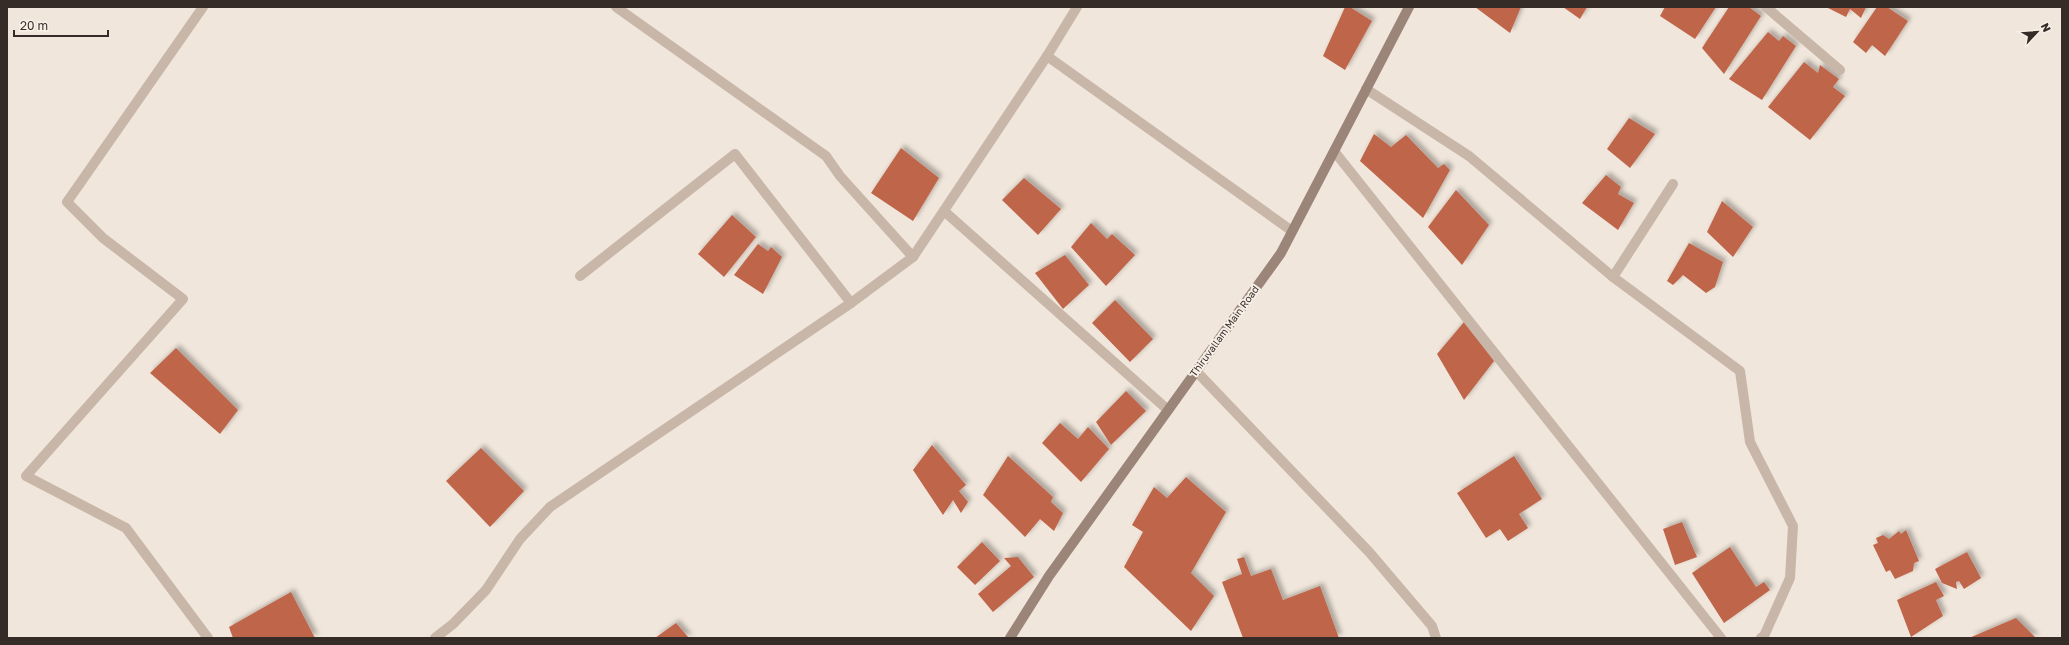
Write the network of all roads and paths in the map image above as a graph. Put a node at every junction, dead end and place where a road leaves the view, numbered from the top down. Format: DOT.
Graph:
graph roads {
  1 [pos="203,7"];
  2 [pos="616,7"];
  3 [pos="1077,7"];
  4 [pos="1409,7"];
  5 [pos="1766,7"];
  6 [pos="1047,56"];
  7 [pos="1840,70"];
  8 [pos="1366,89"];
  9 [pos="1334,151"];
  10 [pos="1673,184"];
  11 [pos="944,211"];
  12 [pos="1292,231"];
  13 [pos="913,257"];
  14 [pos="580,276"];
  15 [pos="1613,277"];
  16 [pos="851,303"];
  17 [pos="1196,371"];
  18 [pos="1168,410"];
  19 [pos="208,638"];
  20 [pos="435,638"];
  21 [pos="1010,638"];
  22 [pos="1436,638"];
  23 [pos="1721,638"];
  24 [pos="1760,638"];
  1 -- 19 [label="street"];
  2 -- 13 [label="street"];
  3 -- 6 [label="street"];
  4 -- 8 [label="main road, Thiruvallam Main Road"];
  5 -- 7 [label="street"];
  6 -- 11 [label="street"];
  6 -- 12 [label="street"];
  8 -- 9 [label="main road, Thiruvallam Main Road"];
  8 -- 15 [label="street"];
  9 -- 12 [label="main road, Thiruvallam Main Road"];
  9 -- 23 [label="street"];
  10 -- 15 [label="street"];
  11 -- 13 [label="street"];
  11 -- 18 [label="street"];
  12 -- 17 [label="main road, Thiruvallam Main Road"];
  13 -- 16 [label="street"];
  14 -- 16 [label="street"];
  15 -- 24 [label="street"];
  16 -- 20 [label="street"];
  17 -- 18 [label="main road, Thiruvallam Main Road"];
  17 -- 22 [label="street"];
  18 -- 21 [label="main road, Thiruvallam Main Road"];
}
